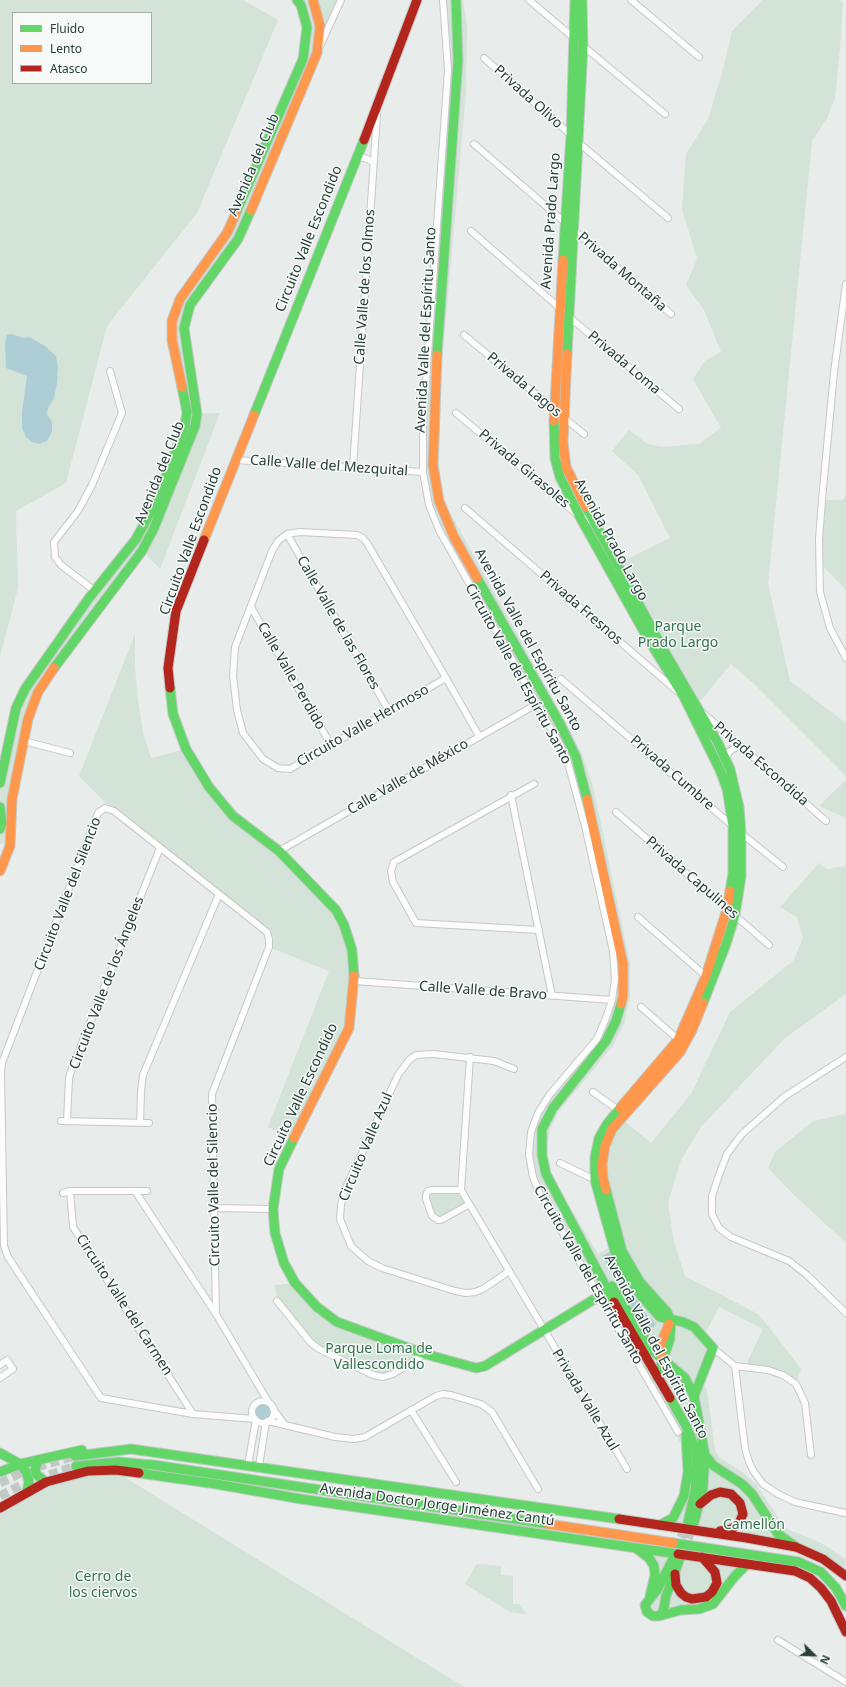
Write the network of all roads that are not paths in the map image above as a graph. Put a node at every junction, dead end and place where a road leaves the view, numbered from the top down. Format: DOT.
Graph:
graph roads {
  1 [pos="297,0"];
  2 [pos="312,0"];
  3 [pos="341,0"];
  4 [pos="417,0"];
  5 [pos="443,0"];
  6 [pos="456,0"];
  7 [pos="530,0"];
  8 [pos="574,0"];
  9 [pos="582,0"];
  10 [pos="631,0"];
  11 [pos="575,39"];
  12 [pos="583,46"];
  13 [pos="317,53"];
  14 [pos="699,57"];
  15 [pos="484,58"];
  16 [pos="303,59"];
  17 [pos="313,63"];
  18 [pos="377,107"];
  19 [pos="665,114"];
  20 [pos="571,135"];
  21 [pos="579,143"];
  22 [pos="474,144"];
  23 [pos="356,157"];
  24 [pos="373,162"];
  25 [pos="668,218"];
  26 [pos="565,221"];
  27 [pos="573,229"];
  28 [pos="471,231"];
  29 [pos="846,284"];
  30 [pos="560,308"];
  31 [pos="671,314"];
  32 [pos="569,317"];
  33 [pos="464,336"];
  34 [pos="110,371"];
  35 [pos="554,409"];
  36 [pos="679,409"];
  37 [pos="456,413"];
  38 [pos="565,418"];
  39 [pos="584,434"];
  40 [pos="185,438"];
  41 [pos="236,460"];
  42 [pos="353,467"];
  43 [pos="423,472"];
  44 [pos="465,508"];
  45 [pos="580,516"];
  46 [pos="593,521"];
  47 [pos="287,534"];
  48 [pos="95,591"];
  49 [pos="251,607"];
  50 [pos="658,656"];
  51 [pos="846,658"];
  52 [pos="649,667"];
  53 [pos="446,678"];
  54 [pos="561,679"];
  55 [pos="684,697"];
  56 [pos="537,704"];
  57 [pos="696,707"];
  58 [pos="389,711"];
  59 [pos="479,736"];
  60 [pos="24,741"];
  61 [pos="331,745"];
  62 [pos="740,745"];
  63 [pos="70,753"];
  64 [pos="725,759"];
  65 [pos="0,783"];
  66 [pos="534,784"];
  67 [pos="511,795"];
  68 [pos="0,807"];
  69 [pos="616,812"];
  70 [pos="826,821"];
  71 [pos="733,826"];
  72 [pos="0,829"];
  73 [pos="741,833"];
  74 [pos="160,848"];
  75 [pos="279,851"];
  76 [pos="783,867"];
  77 [pos="0,871"];
  78 [pos="219,894"];
  79 [pos="731,912"];
  80 [pos="638,917"];
  81 [pos="539,930"];
  82 [pos="769,945"];
  83 [pos="709,979"];
  84 [pos="355,981"];
  85 [pos="552,996"];
  86 [pos="612,1000"];
  87 [pos="641,1007"];
  88 [pos="681,1042"];
  89 [pos="470,1057"];
  90 [pos="846,1057"];
  91 [pos="514,1069"];
  92 [pos="593,1092"];
  93 [pos="621,1113"];
  94 [pos="140,1123"];
  95 [pos="148,1123"];
  96 [pos="560,1163"];
  97 [pos="595,1180"];
  98 [pos="461,1190"];
  99 [pos="135,1191"];
  100 [pos="147,1191"];
  101 [pos="70,1192"];
  102 [pos="62,1193"];
  103 [pos="603,1193"];
  104 [pos="468,1205"];
  105 [pos="214,1208"];
  106 [pos="273,1209"];
  107 [pos="591,1257"];
  108 [pos="508,1272"];
  109 [pos="604,1293"];
  110 [pos="277,1301"];
  111 [pos="846,1312"];
  112 [pos="216,1314"];
  113 [pos="671,1320"];
  114 [pos="544,1330"];
  115 [pos="712,1347"];
  116 [pos="425,1354"];
  117 [pos="663,1360"];
  118 [pos="0,1365"];
  119 [pos="735,1366"];
  120 [pos="657,1377"];
  121 [pos="0,1378"];
  122 [pos="260,1388"];
  123 [pos="693,1392"];
  124 [pos="258,1402"];
  125 [pos="269,1403"];
  126 [pos="273,1409"];
  127 [pos="252,1410"];
  128 [pos="411,1410"];
  129 [pos="194,1414"];
  130 [pos="237,1417"];
  131 [pos="261,1421"];
  132 [pos="285,1425"];
  133 [pos="686,1426"];
  134 [pos="678,1432"];
  135 [pos="131,1449"];
  136 [pos="0,1454"];
  137 [pos="705,1455"];
  138 [pos="811,1455"];
  139 [pos="76,1456"];
  140 [pos="38,1461"];
  141 [pos="20,1464"];
  142 [pos="254,1465"];
  143 [pos="76,1466"];
  144 [pos="169,1468"];
  145 [pos="626,1469"];
  146 [pos="0,1472"];
  147 [pos="137,1473"];
  148 [pos="46,1482"];
  149 [pos="456,1482"];
  150 [pos="538,1489"];
  151 [pos="27,1492"];
  152 [pos="700,1504"];
  153 [pos="2,1505"];
  154 [pos="845,1513"];
  155 [pos="660,1525"];
  156 [pos="700,1531"];
  157 [pos="641,1538"];
  158 [pos="796,1547"];
  159 [pos="636,1548"];
  160 [pos="665,1551"];
  161 [pos="702,1557"];
  162 [pos="747,1564"];
  163 [pos="674,1572"];
  164 [pos="846,1576"];
  165 [pos="649,1599"];
  166 [pos="846,1606"];
  167 [pos="659,1616"];
  168 [pos="846,1632"];
  169 [pos="778,1640"];
  170 [pos="846,1683"];
  171 [pos="844,1687"];
  1 -- 16 [label="street, Avenida del Club"];
  2 -- 13 [label="street, Avenida del Club"];
  3 -- 13 [label="street, Avenida del Club"];
  4 -- 18 [label="street, Circuito Valle Escondido"];
  5 -- 43 [label="street, Circuito Valle del Espíritu Santo"];
  6 -- 107 [label="street, Avenida Valle del Espíritu Santo"];
  7 -- 11 [label="street"];
  8 -- 11 [label="street, Avenida Prado Largo"];
  9 -- 12 [label="street, Avenida Prado Largo"];
  10 -- 14 [label="street"];
  11 -- 12 [label="street"];
  11 -- 20 [label="street, Avenida Prado Largo"];
  12 -- 19 [label="street"];
  12 -- 21 [label="street, Avenida Prado Largo"];
  13 -- 17 [label="street, Avenida del Club"];
  15 -- 20 [label="street, Privada Olivo"];
  16 -- 17 [label="street"];
  16 -- 40 [label="street, Avenida del Club"];
  17 -- 40 [label="street, Avenida del Club"];
  18 -- 23 [label="street, Circuito Valle Escondido"];
  18 -- 24 [label="street, Calle Valle de los Olmos"];
  20 -- 26 [label="street, Avenida Prado Largo"];
  21 -- 25 [label="street"];
  21 -- 27 [label="street, Avenida Prado Largo"];
  22 -- 26 [label="street, Privada Montaña"];
  23 -- 24 [label="street"];
  23 -- 41 [label="street, Circuito Valle Escondido"];
  24 -- 42 [label="street, Calle Valle de los Olmos"];
  26 -- 27 [label="street, Privada Montaña"];
  26 -- 30 [label="street, Avenida Prado Largo"];
  27 -- 31 [label="street, Privada Montaña"];
  27 -- 32 [label="street, Avenida Prado Largo"];
  28 -- 30 [label="street, Privada Loma"];
  29 -- 51 [label="street"];
  30 -- 32 [label="street, Privada Loma"];
  30 -- 35 [label="street, Avenida Prado Largo"];
  32 -- 36 [label="street, Privada Loma"];
  32 -- 38 [label="street, Avenida Prado Largo"];
  33 -- 35 [label="street, Privada Lagos"];
  34 -- 48 [label="street"];
  35 -- 38 [label="street, Privada Lagos"];
  35 -- 45 [label="street, Avenida Prado Largo"];
  37 -- 45 [label="street, Privada Girasoles"];
  38 -- 39 [label="street, Privada Lagos"];
  38 -- 46 [label="street, Avenida Prado Largo"];
  40 -- 48 [label="street, Avenida del Club"];
  40 -- 60 [label="street, Avenida del Club"];
  41 -- 42 [label="street, Calle Valle del Mezquital"];
  41 -- 75 [label="street, Circuito Valle Escondido"];
  42 -- 43 [label="street, Calle Valle del Mezquital"];
  43 -- 56 [label="street, Circuito Valle del Espíritu Santo"];
  44 -- 52 [label="street, Privada Fresnos"];
  45 -- 46 [label="street, Privada Girasoles"];
  45 -- 50 [label="street, Avenida Prado Largo"];
  46 -- 57 [label="street, Avenida Prado Largo"];
  47 -- 49 [label="street, Circuito Valle Hermoso"];
  47 -- 53 [label="street"];
  47 -- 58 [label="street, Calle Valle de las Flores"];
  48 -- 65 [label="street, Avenida del Club"];
  49 -- 61 [label="street, Calle Valle Perdido"];
  49 -- 61 [label="street, Circuito Valle Hermoso"];
  50 -- 52 [label="street"];
  50 -- 55 [label="street, Avenida Prado Largo"];
  52 -- 55 [label="street, Privada Fresnos"];
  53 -- 58 [label="street, Circuito Valle Hermoso"];
  53 -- 59 [label="street"];
  54 -- 71 [label="street, Privada Cumbre"];
  55 -- 57 [label="street, Privada Fresnos"];
  55 -- 71 [label="street, Avenida Prado Largo"];
  56 -- 59 [label="street, Calle Valle de México"];
  56 -- 86 [label="street, Circuito Valle del Espíritu Santo"];
  57 -- 62 [label="street, Privada Escondida"];
  57 -- 64 [label="street, Avenida Prado Largo"];
  58 -- 61 [label="street, Circuito Valle Hermoso"];
  59 -- 75 [label="street, Calle Valle de México"];
  60 -- 63 [label="street"];
  60 -- 77 [label="street, Avenida del Club"];
  62 -- 64 [label="street"];
  62 -- 70 [label="street, Privada Escondida"];
  64 -- 73 [label="street, Avenida Prado Largo"];
  66 -- 67 [label="street"];
  67 -- 81 [label="street"];
  67 -- 81 [label="street"];
  68 -- 72 [label="street"];
  69 -- 79 [label="street, Privada Capulines"];
  71 -- 73 [label="street, Privada Cumbre"];
  71 -- 79 [label="street, Avenida Prado Largo"];
  73 -- 76 [label="street, Privada Cumbre"];
  73 -- 79 [label="street, Avenida Prado Largo"];
  74 -- 78 [label="street, Circuito Valle del Silencio"];
  74 -- 94 [label="street, Circuito Valle de los Ángeles"];
  74 -- 129 [label="street, Circuito Valle del Silencio"];
  75 -- 84 [label="street, Circuito Valle Escondido"];
  78 -- 94 [label="street"];
  78 -- 105 [label="street, Circuito Valle del Silencio"];
  79 -- 82 [label="street, Privada Capulines"];
  79 -- 83 [label="street, Avenida Prado Largo"];
  80 -- 83 [label="street"];
  81 -- 85 [label="street"];
  83 -- 88 [label="street, Avenida Prado Largo"];
  84 -- 85 [label="street, Calle Valle de Bravo"];
  84 -- 106 [label="street, Circuito Valle Escondido"];
  85 -- 86 [label="street, Calle Valle de Bravo"];
  86 -- 109 [label="street, Circuito Valle del Espíritu Santo"];
  87 -- 88 [label="street"];
  88 -- 93 [label="street, Avenida Prado Largo"];
  89 -- 91 [label="street, Circuito Valle Azul"];
  89 -- 98 [label="street"];
  89 -- 108 [label="street, Circuito Valle Azul"];
  90 -- 111 [label="street"];
  92 -- 93 [label="street"];
  93 -- 97 [label="street, Avenida Prado Largo"];
  93 -- 103 [label="street, Avenida Prado Largo"];
  94 -- 95 [label="street, Circuito Valle de los Ángeles"];
  96 -- 97 [label="street"];
  97 -- 103 [label="street, Avenida Prado Largo"];
  98 -- 104 [label="street"];
  98 -- 104 [label="street"];
  99 -- 100 [label="street"];
  99 -- 101 [label="street"];
  99 -- 112 [label="street"];
  101 -- 102 [label="street"];
  101 -- 129 [label="street, Circuito Valle del Carmen"];
  103 -- 113 [label="street, Avenida Prado Largo"];
  104 -- 108 [label="street"];
  105 -- 106 [label="street"];
  105 -- 112 [label="street, Circuito Valle del Silencio"];
  106 -- 116 [label="street, Circuito Valle Escondido"];
  107 -- 109 [label="street, Avenida Valle del Espíritu Santo"];
  107 -- 117 [label="street, Avenida Valle del Espíritu Santo"];
  108 -- 114 [label="street"];
  109 -- 114 [label="street, Circuito Valle Escondido"];
  109 -- 120 [label="street, Avenida Valle del Espíritu Santo"];
  109 -- 134 [label="street, Circuito Valle del Espíritu Santo"];
  110 -- 116 [label="street"];
  112 -- 122 [label="street, Circuito Valle del Silencio"];
  113 -- 115 [label="street"];
  113 -- 117 [label="street"];
  114 -- 116 [label="street, Circuito Valle Escondido"];
  114 -- 145 [label="street, Privada Valle Azul"];
  115 -- 119 [label="street"];
  115 -- 123 [label="street"];
  117 -- 120 [label="street"];
  117 -- 123 [label="street, Avenida Valle del Espíritu Santo"];
  118 -- 121 [label="street"];
  119 -- 138 [label="street"];
  119 -- 154 [label="street"];
  120 -- 133 [label="street, Avenida Valle del Espíritu Santo"];
  122 -- 124 [label="street"];
  122 -- 125 [label="street, Circuito Valle del Silencio"];
  123 -- 137 [label="street, Avenida Valle del Espíritu Santo"];
  124 -- 125 [label="street"];
  124 -- 127 [label="street"];
  125 -- 126 [label="street"];
  126 -- 131 [label="street"];
  126 -- 132 [label="street"];
  127 -- 130 [label="street, Circuito Valle del Silencio"];
  127 -- 131 [label="street"];
  128 -- 132 [label="street, Circuito Valle del Silencio"];
  128 -- 149 [label="street"];
  128 -- 150 [label="street, Circuito Valle del Silencio"];
  129 -- 130 [label="street, Circuito Valle del Silencio"];
  130 -- 131 [label="street, Circuito Valle del Silencio"];
  131 -- 132 [label="street, Circuito Valle del Silencio"];
  131 -- 142 [label="street"];
  131 -- 142 [label="street"];
  133 -- 152 [label="street, Avenida Valle del Espíritu Santo"];
  133 -- 155 [label="street"];
  135 -- 139 [label="street, Avenida Doctor Jorge Jiménez Cantú"];
  135 -- 140 [label="street"];
  135 -- 142 [label="street, Avenida Doctor Jorge Jiménez Cantú"];
  136 -- 141 [label="street"];
  137 -- 152 [label="street, Avenida Valle del Espíritu Santo"];
  137 -- 158 [label="street"];
  140 -- 141 [label="street"];
  140 -- 148 [label="street"];
  141 -- 146 [label="street"];
  141 -- 151 [label="street"];
  142 -- 155 [label="street, Avenida Doctor Jorge Jiménez Cantú"];
  143 -- 144 [label="street, Avenida Doctor Jorge Jiménez Cantú"];
  144 -- 147 [label="street"];
  144 -- 157 [label="street, Avenida Doctor Jorge Jiménez Cantú"];
  147 -- 148 [label="street, Avenida Doctor Jorge Jiménez Cantú"];
  147 -- 159 [label="street, Avenida Doctor Jorge Jiménez Cantú"];
  148 -- 151 [label="street, Avenida Doctor Jorge Jiménez Cantú"];
  151 -- 153 [label="street, Avenida Doctor Jorge Jiménez Cantú"];
  152 -- 156 [label="street"];
  155 -- 156 [label="street, Avenida Doctor Jorge Jiménez Cantú"];
  156 -- 158 [label="street, Avenida Doctor Jorge Jiménez Cantú"];
  157 -- 160 [label="street"];
  157 -- 166 [label="street, Avenida Doctor Jorge Jiménez Cantú"];
  158 -- 164 [label="street, Avenida Doctor Jorge Jiménez Cantú"];
  159 -- 160 [label="street, Avenida Doctor Jorge Jiménez Cantú"];
  159 -- 165 [label="street"];
  160 -- 161 [label="street, Avenida Doctor Jorge Jiménez Cantú"];
  161 -- 162 [label="street, Avenida Doctor Jorge Jiménez Cantú"];
  161 -- 163 [label="street"];
  162 -- 167 [label="street"];
  162 -- 168 [label="street, Avenida Doctor Jorge Jiménez Cantú"];
  163 -- 165 [label="street"];
  163 -- 167 [label="street"];
  165 -- 167 [label="street"];
  169 -- 170 [label="street"];
  170 -- 171 [label="street"];
}
